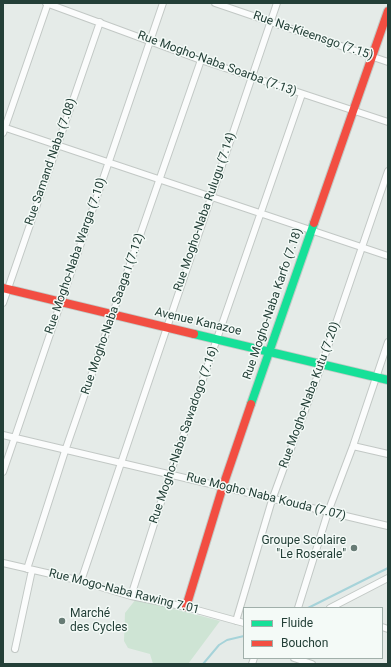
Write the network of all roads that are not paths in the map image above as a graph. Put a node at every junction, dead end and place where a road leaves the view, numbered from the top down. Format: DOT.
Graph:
graph roads {
  1 [pos="48,3"];
  2 [pos="163,3"];
  3 [pos="215,3"];
  4 [pos="277,3"];
  5 [pos="388,11"];
  6 [pos="100,22"];
  7 [pos="271,22"];
  8 [pos="150,40"];
  9 [pos="372,57"];
  10 [pos="201,60"];
  11 [pos="388,62"];
  12 [pos="252,76"];
  13 [pos="302,94"];
  14 [pos="352,110"];
  15 [pos="388,122"];
  16 [pos="4,129"];
  17 [pos="57,145"];
  18 [pos="108,162"];
  19 [pos="388,171"];
  20 [pos="160,178"];
  21 [pos="210,195"];
  22 [pos="261,213"];
  23 [pos="312,231"];
  24 [pos="361,247"];
  25 [pos="388,256"];
  26 [pos="6,288"];
  27 [pos="61,301"];
  28 [pos="3,303"];
  29 [pos="113,314"];
  30 [pos="167,327"];
  31 [pos="217,338"];
  32 [pos="388,342"];
  33 [pos="270,351"];
  34 [pos="322,364"];
  35 [pos="376,377"];
  36 [pos="388,380"];
  37 [pos="3,435"];
  38 [pos="13,438"];
  39 [pos="353,446"];
  40 [pos="65,451"];
  41 [pos="388,454"];
  42 [pos="122,462"];
  43 [pos="3,472"];
  44 [pos="170,474"];
  45 [pos="223,486"];
  46 [pos="272,500"];
  47 [pos="328,512"];
  48 [pos="388,526"];
  49 [pos="3,563"];
  50 [pos="30,570"];
  51 [pos="388,578"];
  52 [pos="81,581"];
  53 [pos="131,596"];
  54 [pos="186,607"];
  55 [pos="298,607"];
  56 [pos="332,607"];
  57 [pos="236,621"];
  58 [pos="243,623"];
  59 [pos="15,650"];
  60 [pos="297,659"];
  61 [pos="312,664"];
  1 -- 6 [label="street, Rue Mogho-Naba Soarba (7.13)"];
  1 -- 16 [label="street"];
  2 -- 8 [label="street, Rue Mogho-Naba Warga (7.10)"];
  3 -- 7 [label="street, Rue Na-Kieensgo (7.15)"];
  4 -- 7 [label="street, Rue Mogho-Naba Rulugu (7.14)"];
  5 -- 9 [label="street, Rue Mogho-Naba Karfo (7.18)"];
  6 -- 8 [label="street, Rue Mogho-Naba Soarba (7.13)"];
  6 -- 17 [label="street, Rue Samand Naba (7.08)"];
  7 -- 9 [label="street, Rue Na-Kieensgo (7.15)"];
  7 -- 12 [label="street, Rue Mogho-Naba Rulugu (7.14)"];
  8 -- 10 [label="street, Rue Mogho-Naba Soarba (7.13)"];
  8 -- 18 [label="street, Rue Mogho-Naba Warga (7.10)"];
  9 -- 11 [label="street, Rue Na-Kieensgo (7.15)"];
  9 -- 14 [label="street, Rue Mogho-Naba Karfo (7.18)"];
  10 -- 12 [label="street, Rue Mogho-Naba Soarba (7.13)"];
  10 -- 20 [label="street, Rue Mogho-Naba Saaga I (7.12)"];
  12 -- 13 [label="street, Rue Mogho-Naba Soarba (7.13)"];
  12 -- 21 [label="street, Rue Mogho-Naba Rulugu (7.14)"];
  13 -- 14 [label="street, Rue Mogho-Naba Soarba (7.13)"];
  13 -- 22 [label="street, Rue Mogho-Naba Sawadogo (7.16)"];
  14 -- 15 [label="street, Rue Mogho-Naba Soarba (7.13)"];
  14 -- 23 [label="street, Rue Mogho-Naba Karfo (7.18)"];
  16 -- 17 [label="street"];
  17 -- 18 [label="street"];
  17 -- 26 [label="street, Rue Samand Naba (7.08)"];
  18 -- 20 [label="street"];
  18 -- 27 [label="street, Rue Mogho-Naba Warga (7.10)"];
  19 -- 24 [label="street, Rue Mogho-Naba Kutu (7.20)"];
  20 -- 21 [label="street"];
  20 -- 29 [label="street, Rue Mogho-Naba Saaga I (7.12)"];
  21 -- 22 [label="street"];
  21 -- 30 [label="street, Rue Mogho-Naba Rulugu (7.14)"];
  22 -- 23 [label="street"];
  22 -- 31 [label="street, Rue Mogho-Naba Sawadogo (7.16)"];
  23 -- 24 [label="street"];
  23 -- 33 [label="street, Rue Mogho-Naba Karfo (7.18)"];
  24 -- 25 [label="street"];
  24 -- 34 [label="street, Rue Mogho-Naba Kutu (7.20)"];
  26 -- 27 [label="street, Avenue Kanazoe"];
  26 -- 28 [label="street, Rue Samand Naba (7.08)"];
  27 -- 29 [label="street, Avenue Kanazoe"];
  27 -- 38 [label="street, Rue Mogho-Naba Warga (7.10)"];
  29 -- 30 [label="street, Avenue Kanazoe"];
  29 -- 40 [label="street, Rue Mogho-Naba Saaga I (7.12)"];
  30 -- 31 [label="street, Avenue Kanazoe"];
  30 -- 42 [label="street, Rue Mogho-Naba Rulugu (7.14)"];
  31 -- 33 [label="street, Avenue Kanazoe"];
  31 -- 44 [label="street, Rue Mogho-Naba Sawadogo (7.16)"];
  32 -- 35 [label="street"];
  33 -- 34 [label="street, Avenue Kanazoe"];
  33 -- 45 [label="street, Rue Mogho-Naba Karfo (7.18)"];
  34 -- 35 [label="street, Avenue Kanazoe"];
  34 -- 46 [label="street, Rue Mogho-Naba Kutu (7.20)"];
  35 -- 36 [label="street, Avenue Kanazoe"];
  35 -- 39 [label="street"];
  37 -- 38 [label="street, Rue Mogho Naba Kouda (7.07)"];
  38 -- 40 [label="street, Rue Mogho Naba Kouda (7.07)"];
  38 -- 43 [label="street, Rue Mogho-Naba Warga (7.10)"];
  39 -- 41 [label="street"];
  39 -- 47 [label="street"];
  40 -- 42 [label="street, Rue Mogho Naba Kouda (7.07)"];
  40 -- 50 [label="street, Rue Mogho-Naba Saaga I (7.12)"];
  42 -- 44 [label="street, Rue Mogho Naba Kouda (7.07)"];
  42 -- 52 [label="street, Rue Mogho-Naba Rulugu (7.14)"];
  44 -- 45 [label="street, Rue Mogho Naba Kouda (7.07)"];
  44 -- 53 [label="street, Rue Mogho-Naba Sawadogo (7.16)"];
  45 -- 46 [label="street, Rue Mogho Naba Kouda (7.07)"];
  45 -- 54 [label="street, Rue Mogho-Naba Karfo (7.18)"];
  46 -- 47 [label="street, Rue Mogho Naba Kouda (7.07)"];
  46 -- 57 [label="street, Rue Mogho-Naba Kutu (7.20)"];
  47 -- 48 [label="street, Rue Mogho Naba Kouda (7.07)"];
  47 -- 55 [label="street"];
  49 -- 50 [label="street, Rue Mogo-Naba Rawing 7.01"];
  50 -- 52 [label="street, Rue Mogo-Naba Rawing 7.01"];
  50 -- 59 [label="street, Rue Mogho-Naba Saaga I (7.12)"];
  51 -- 56 [label="street"];
  52 -- 53 [label="street, Rue Mogo-Naba Rawing 7.01"];
  53 -- 54 [label="street, Rue Mogo-Naba Rawing 7.01"];
  54 -- 57 [label="street, Rue Mogo-Naba Rawing 7.01"];
  57 -- 58 [label="street, Rue Mogo-Naba Rawing 7.01"];
  60 -- 61 [label="street"];
}
